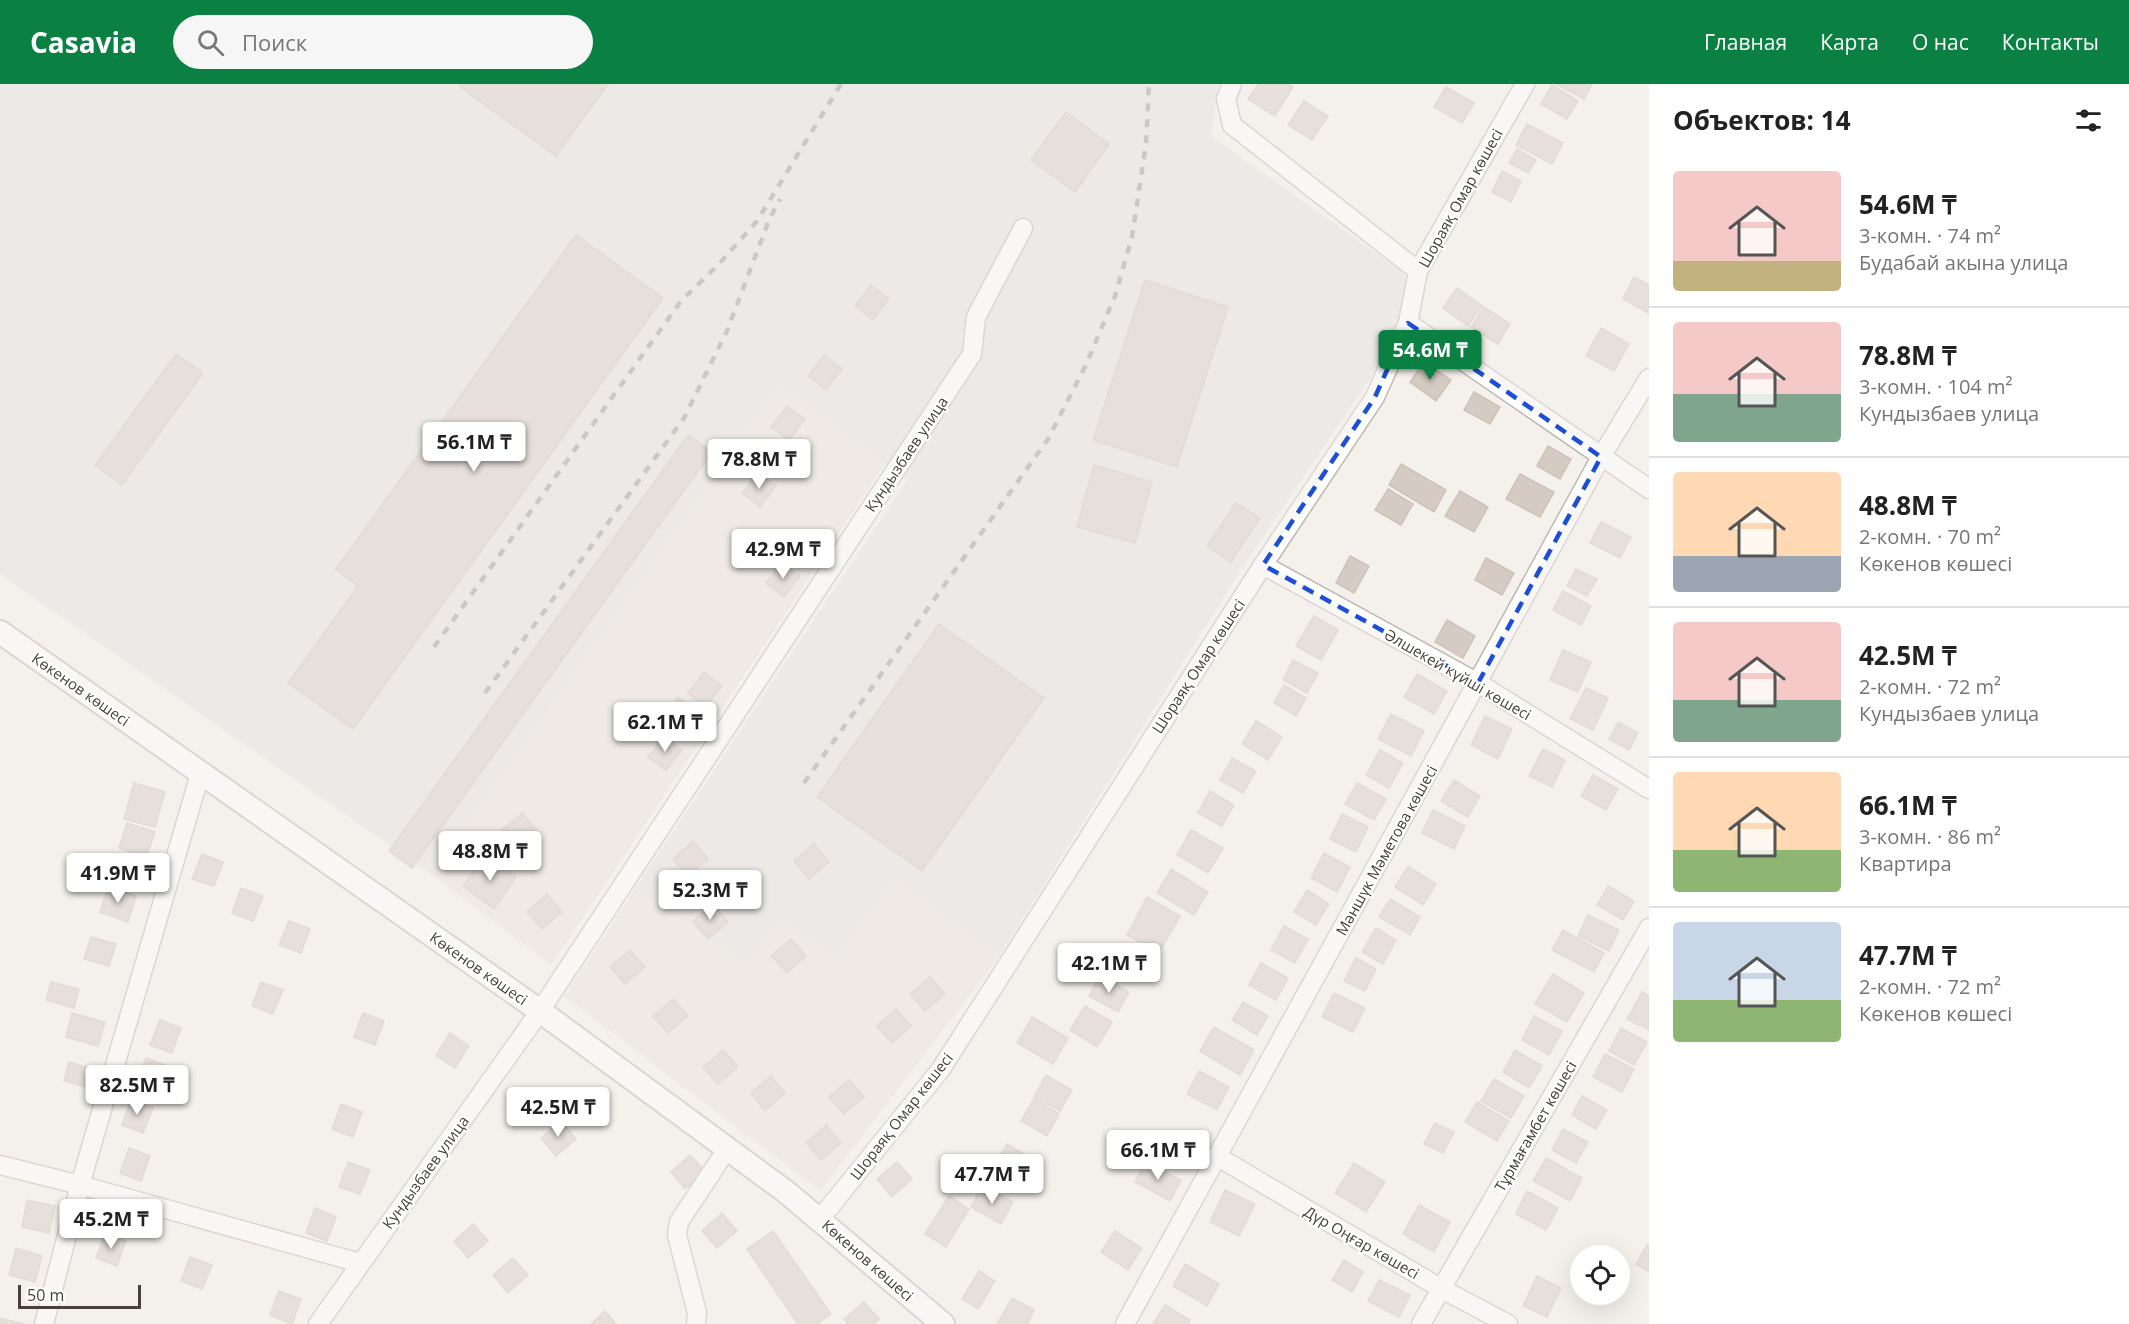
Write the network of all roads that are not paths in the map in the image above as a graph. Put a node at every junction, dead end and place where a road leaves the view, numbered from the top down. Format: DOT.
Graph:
graph roads {
  1 [pos="1232,84"];
  2 [pos="1525,84"];
  3 [pos="1023,228"];
  4 [pos="1418,271"];
  5 [pos="1408,323"];
  6 [pos="1649,378"];
  7 [pos="1601,458"];
  8 [pos="1649,489"];
  9 [pos="1263,565"];
  10 [pos="0,632"];
  11 [pos="1478,683"];
  12 [pos="200,774"];
  13 [pos="1649,789"];
  14 [pos="1649,928"];
  15 [pos="540,1011"];
  16 [pos="727,1149"];
  17 [pos="1218,1157"];
  18 [pos="0,1166"];
  19 [pos="80,1185"];
  20 [pos="820,1219"];
  21 [pos="360,1263"];
  22 [pos="1442,1289"];
  23 [pos="44,1324"];
  24 [pos="318,1324"];
  25 [pos="696,1324"];
  26 [pos="943,1324"];
  27 [pos="1125,1324"];
  28 [pos="1421,1324"];
  29 [pos="1508,1324"];
  1 -- 4 [label="street"];
  2 -- 4 [label="street, Шораяқ Омар көшесі"];
  3 -- 15 [label="street, Кундызбаев улица"];
  4 -- 5 [label="street, Шораяқ Омар көшесі"];
  5 -- 7 [label="street"];
  5 -- 9 [label="street, Шораяқ Омар көшесі"];
  6 -- 7 [label="street, Мәншүк Мәметова көшесі"];
  7 -- 8 [label="street"];
  7 -- 11 [label="street, Мәншүк Мәметова көшесі"];
  9 -- 11 [label="street, Әлшекей күйші көшесі"];
  9 -- 20 [label="street, Шораяқ Омар көшесі"];
  10 -- 12 [label="street, Көкенов көшесі"];
  11 -- 13 [label="street, Әлшекей күйші көшесі"];
  11 -- 17 [label="street, Мәншүк Мәметова көшесі"];
  12 -- 15 [label="street, Көкенов көшесі"];
  12 -- 19 [label="street"];
  14 -- 22 [label="street, Тұрмағамбет көшесі"];
  15 -- 16 [label="street, Көкенов көшесі"];
  15 -- 21 [label="street, Кундызбаев улица"];
  16 -- 20 [label="street, Көкенов көшесі"];
  16 -- 25 [label="street"];
  17 -- 22 [label="street, Дүр Оңғар көшесі"];
  17 -- 27 [label="street, Мәншүк Мәметова көшесі"];
  18 -- 19 [label="street"];
  19 -- 21 [label="street"];
  19 -- 23 [label="street"];
  20 -- 26 [label="street, Көкенов көшесі"];
  21 -- 24 [label="street, Кундызбаев улица"];
  22 -- 28 [label="street, Тұрмағамбет көшесі"];
  22 -- 29 [label="street, Дүр Оңғар көшесі"];
}
